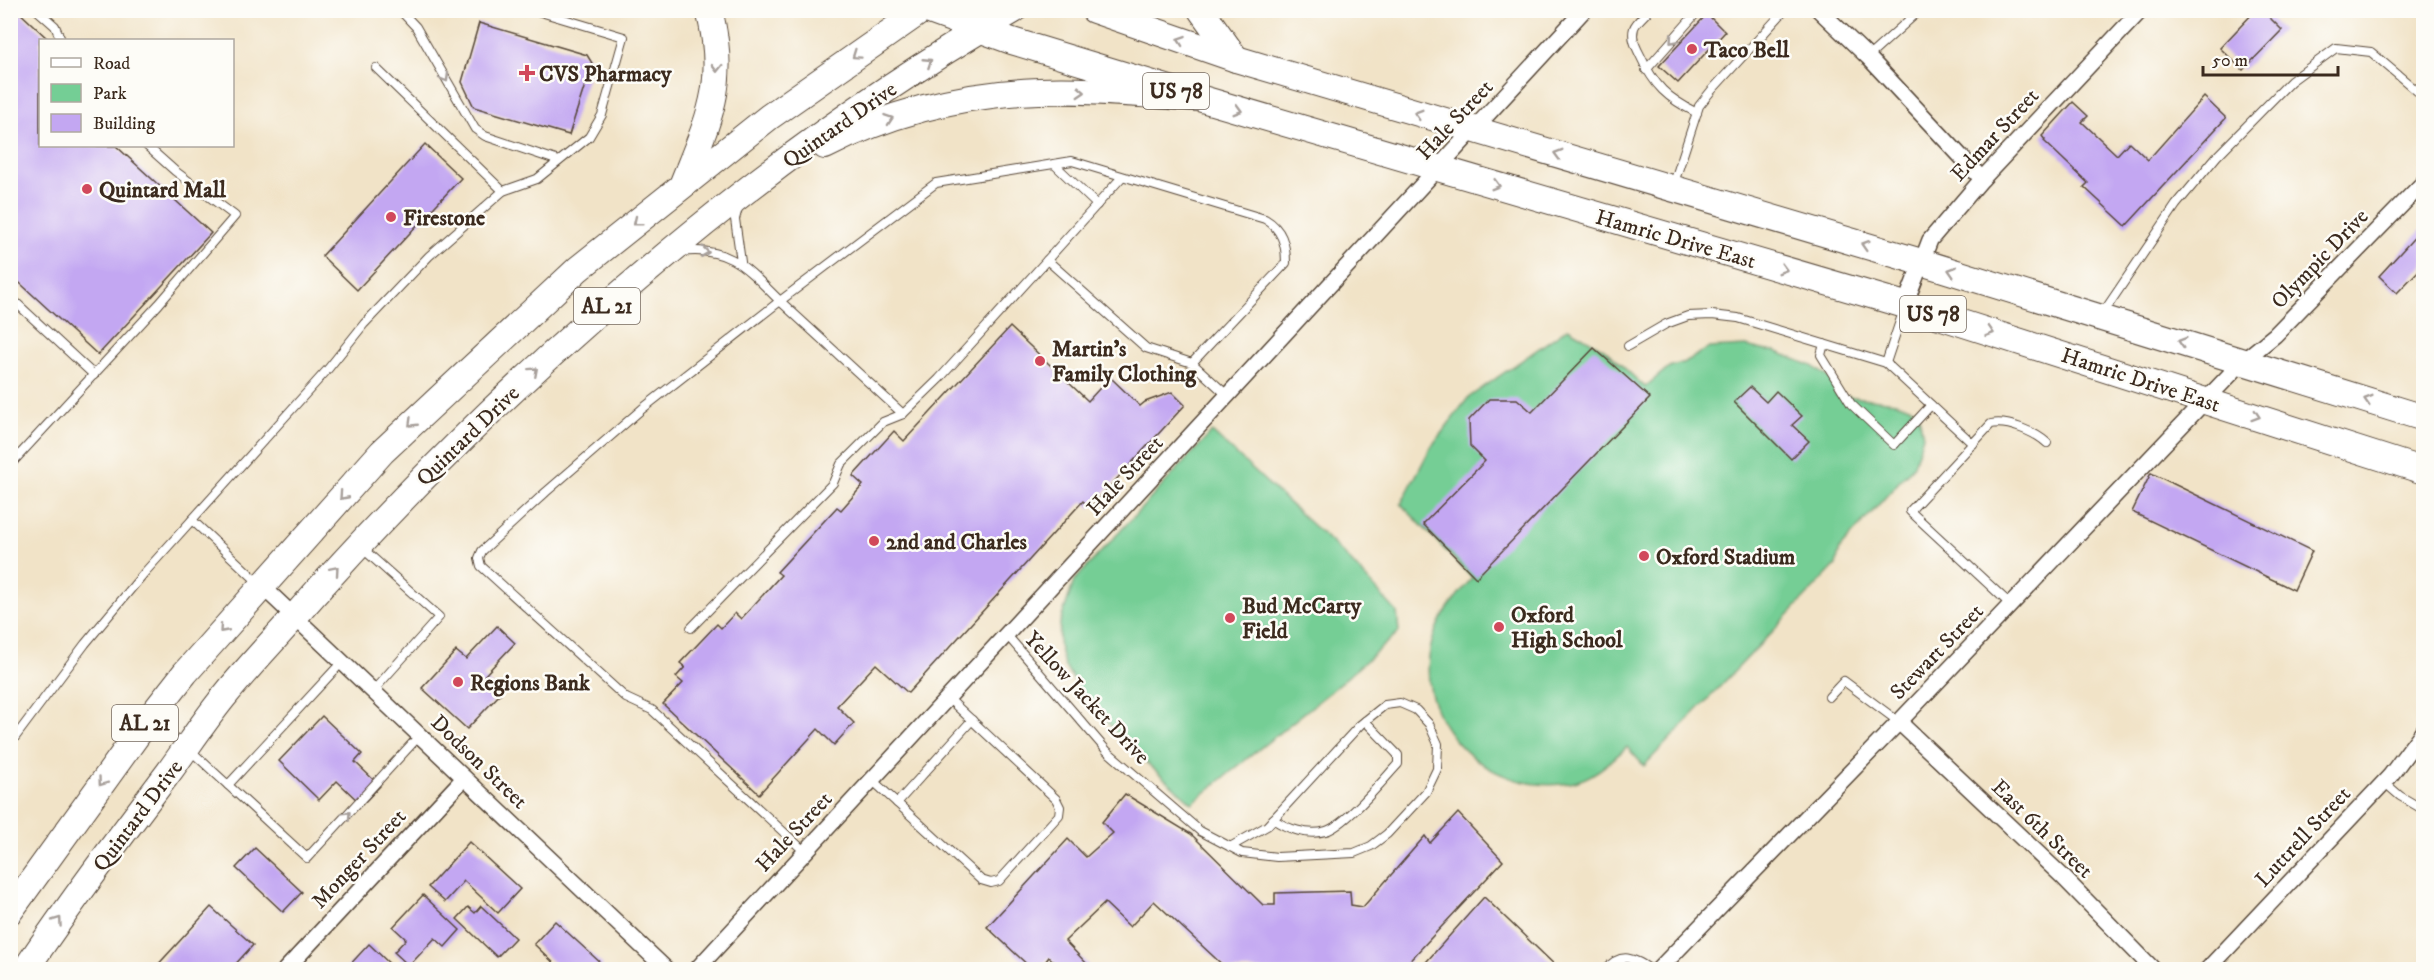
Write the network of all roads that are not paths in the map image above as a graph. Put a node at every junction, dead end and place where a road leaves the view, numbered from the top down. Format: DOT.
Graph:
graph roads {
  1 [pos="37,10"];
  2 [pos="400,10"];
  3 [pos="534,10"];
  4 [pos="709,10"];
  5 [pos="922,10"];
  6 [pos="927,10"];
  7 [pos="1014,10"];
  8 [pos="1094,10"];
  9 [pos="1201,10"];
  10 [pos="1584,10"];
  11 [pos="1649,10"];
  12 [pos="1699,10"];
  13 [pos="1819,10"];
  14 [pos="1920,10"];
  15 [pos="2141,10"];
  16 [pos="1784,11"];
  17 [pos="981,29"];
  18 [pos="61,39"];
  19 [pos="1868,57"];
  20 [pos="1236,59"];
  21 [pos="375,68"];
  22 [pos="1646,70"];
  23 [pos="2424,97"];
  24 [pos="1199,98"];
  25 [pos="1697,113"];
  26 [pos="1474,131"];
  27 [pos="148,147"];
  28 [pos="559,161"];
  29 [pos="1054,164"];
  30 [pos="1439,168"];
  31 [pos="1122,177"];
  32 [pos="1982,178"];
  33 [pos="2424,182"];
  34 [pos="682,185"];
  35 [pos="1673,188"];
  36 [pos="503,191"];
  37 [pos="742,195"];
  38 [pos="1097,205"];
  39 [pos="668,254"];
  40 [pos="1047,260"];
  41 [pos="1921,261"];
  42 [pos="741,262"];
  43 [pos="10,297"];
  44 [pos="780,301"];
  45 [pos="1905,305"];
  46 [pos="2101,317"];
  47 [pos="1824,344"];
  48 [pos="1628,346"];
  49 [pos="2243,361"];
  50 [pos="1192,363"];
  51 [pos="1887,363"];
  52 [pos="94,375"];
  53 [pos="1228,396"];
  54 [pos="2206,400"];
  55 [pos="1932,405"];
  56 [pos="903,414"];
  57 [pos="2424,418"];
  58 [pos="2048,443"];
  59 [pos="1973,444"];
  60 [pos="10,465"];
  61 [pos="2424,471"];
  62 [pos="192,520"];
  63 [pos="358,544"];
  64 [pos="262,586"];
  65 [pos="2011,605"];
  66 [pos="295,617"];
  67 [pos="691,628"];
  68 [pos="1006,634"];
  69 [pos="342,662"];
  70 [pos="373,691"];
  71 [pos="1829,697"];
  72 [pos="948,698"];
  73 [pos="972,720"];
  74 [pos="1365,722"];
  75 [pos="1899,722"];
  76 [pos="2424,730"];
  77 [pos="420,735"];
  78 [pos="10,744"];
  79 [pos="187,747"];
  80 [pos="465,778"];
  81 [pos="872,779"];
  82 [pos="2384,782"];
  83 [pos="228,785"];
  84 [pos="897,803"];
  85 [pos="2424,810"];
  86 [pos="1273,819"];
  87 [pos="1230,847"];
  88 [pos="804,851"];
  89 [pos="10,911"];
  90 [pos="25,969"];
  91 [pos="285,969"];
  92 [pos="667,969"];
  93 [pos="696,969"];
  94 [pos="1605,969"];
  95 [pos="1651,969"];
  96 [pos="1658,969"];
  97 [pos="2154,969"];
  98 [pos="2207,969"];
  1 -- 18 [label="lane"];
  2 -- 28 [label="lane, one-way"];
  3 -- 28 [label="lane"];
  4 -- 34 [label="main road, one-way"];
  5 -- 34 [label="main road, Quintard Drive / AL 21, one-way"];
  6 -- 17 [label="main road, Hamric Drive East / US 78"];
  7 -- 17 [label="main road, Quintard Drive / AL 21"];
  20 -- 8 [label="main road, Hamric Drive East / US 78, one-way"];
  9 -- 20 [label="main road"];
  10 -- 26 [label="street, Hale Street"];
  11 -- 22 [label="lane"];
  12 -- 22 [label="lane, one-way"];
  13 -- 19 [label="street"];
  14 -- 19 [label="lane"];
  15 -- 32 [label="street, Edmar Street"];
  16 -- 25 [label="lane"];
  17 -- 24 [label="main road, Hamric Drive East / US 78"];
  37 -- 17 [label="main road, Quintard Drive / AL 21, one-way"];
  19 -- 32 [label="street"];
  26 -- 20 [label="main road, Hamric Drive East / US 78, one-way"];
  21 -- 36 [label="lane"];
  22 -- 25 [label="lane"];
  23 -- 46 [label="lane"];
  24 -- 30 [label="main road, Hamric Drive East / US 78, one-way"];
  37 -- 24 [label="main road, one-way"];
  25 -- 35 [label="lane"];
  26 -- 30 [label="street, Hale Street"];
  35 -- 26 [label="main road, Hamric Drive East / US 78, one-way"];
  27 -- 52 [label="lane"];
  28 -- 36 [label="lane"];
  29 -- 31 [label="lane"];
  29 -- 38 [label="lane"];
  29 -- 44 [label="lane"];
  30 -- 45 [label="main road, Hamric Drive East / US 78, one-way"];
  30 -- 53 [label="street, Hale Street"];
  31 -- 38 [label="lane"];
  31 -- 50 [label="lane"];
  32 -- 41 [label="street, Edmar Street"];
  33 -- 49 [label="street, Olympic Drive"];
  34 -- 64 [label="main road, Quintard Drive / AL 21, one-way"];
  41 -- 35 [label="main road, Hamric Drive East / US 78, one-way"];
  36 -- 62 [label="lane"];
  37 -- 39 [label="main road, Quintard Drive / AL 21"];
  37 -- 42 [label="lane"];
  38 -- 40 [label="lane"];
  39 -- 42 [label="lane, one-way"];
  63 -- 39 [label="main road, Quintard Drive / AL 21, one-way"];
  40 -- 50 [label="lane"];
  40 -- 56 [label="lane"];
  41 -- 45 [label="street, Edmar Street"];
  46 -- 41 [label="main road, Hamric Drive East / US 78, one-way"];
  42 -- 44 [label="lane"];
  43 -- 52 [label="lane"];
  44 -- 56 [label="lane"];
  44 -- 88 [label="lane"];
  45 -- 51 [label="lane"];
  45 -- 54 [label="main road, Hamric Drive East / US 78, one-way"];
  49 -- 46 [label="main road, Hamric Drive East / US 78, one-way"];
  47 -- 48 [label="lane"];
  47 -- 51 [label="lane"];
  47 -- 55 [label="lane"];
  49 -- 54 [label="street, Stewart Street"];
  57 -- 49 [label="main road, Hamric Drive East / US 78, one-way"];
  50 -- 53 [label="lane"];
  51 -- 55 [label="lane"];
  52 -- 60 [label="lane"];
  53 -- 68 [label="street, Hale Street"];
  54 -- 61 [label="main road, Hamric Drive East / US 78, one-way"];
  54 -- 65 [label="street, Stewart Street"];
  55 -- 59 [label="lane"];
  56 -- 67 [label="lane"];
  58 -- 59 [label="lane"];
  59 -- 65 [label="lane"];
  62 -- 64 [label="lane"];
  62 -- 78 [label="lane"];
  66 -- 63 [label="main road, Quintard Drive / AL 21, one-way"];
  63 -- 70 [label="lane"];
  64 -- 66 [label="street, Dodson Street"];
  64 -- 89 [label="main road, Quintard Drive / AL 21, one-way"];
  65 -- 75 [label="street, Stewart Street"];
  66 -- 69 [label="street, Dodson Street"];
  66 -- 79 [label="main road, Quintard Drive / AL 21"];
  68 -- 72 [label="street, Hale Street"];
  68 -- 87 [label="lane, Yellow Jacket Drive"];
  69 -- 70 [label="street, Dodson Street"];
  69 -- 83 [label="lane"];
  70 -- 77 [label="street, Dodson Street"];
  71 -- 75 [label="lane"];
  72 -- 73 [label="lane"];
  72 -- 81 [label="street, Hale Street"];
  73 -- 84 [label="lane"];
  73 -- 84 [label="lane"];
  74 -- 86 [label="lane, Yellow Jacket Drive"];
  74 -- 86 [label="lane"];
  74 -- 87 [label="lane, Yellow Jacket Drive"];
  75 -- 96 [label="street, Stewart Street"];
  75 -- 97 [label="street, East 6th Street"];
  76 -- 82 [label="street, Luttrell Street"];
  77 -- 80 [label="street, Dodson Street"];
  83 -- 77 [label="lane, one-way"];
  79 -- 83 [label="lane"];
  90 -- 79 [label="main road, Quintard Drive / AL 21, one-way"];
  80 -- 91 [label="street, Monger Street"];
  80 -- 92 [label="street, Dodson Street"];
  81 -- 84 [label="lane"];
  81 -- 88 [label="street, Hale Street"];
  82 -- 85 [label="lane"];
  82 -- 98 [label="street, Luttrell Street"];
  86 -- 87 [label="lane, Yellow Jacket Drive"];
  88 -- 93 [label="street, Hale Street"];
  94 -- 95 [label="lane"];
}
